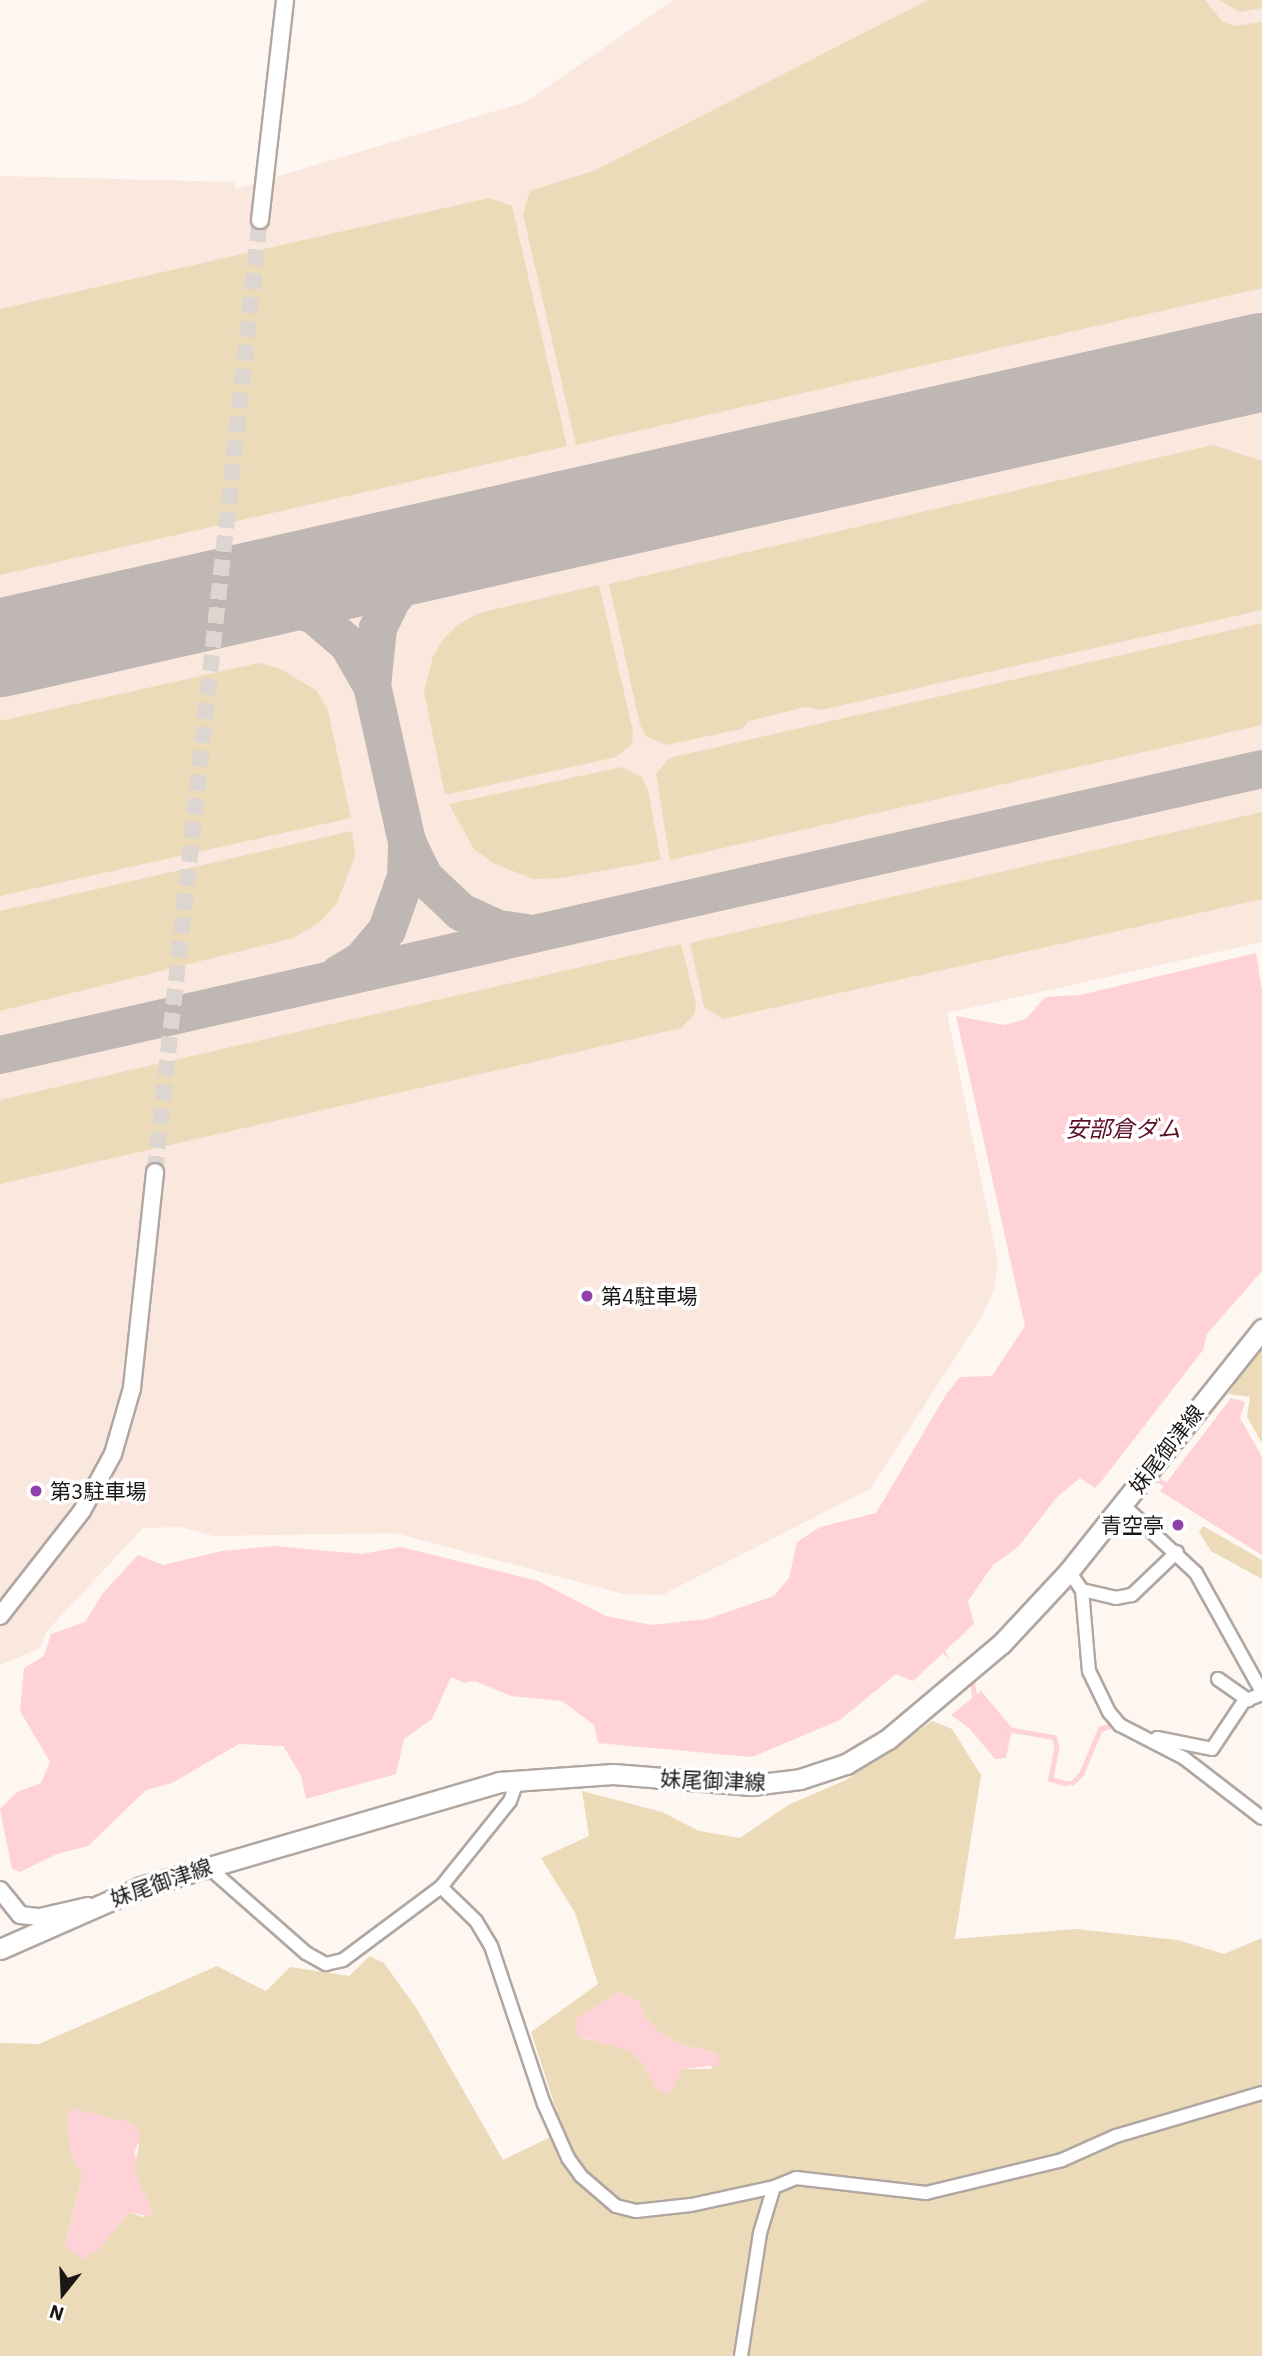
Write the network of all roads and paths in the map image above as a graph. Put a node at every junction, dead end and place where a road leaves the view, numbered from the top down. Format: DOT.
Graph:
graph roads {
  1 [pos="285,0"];
  2 [pos="260,220"];
  3 [pos="155,1172"];
  4 [pos="1262,1329"];
  5 [pos="1123,1505"];
  6 [pos="1177,1552"];
  7 [pos="1069,1571"];
  8 [pos="1082,1590"];
  9 [pos="0,1616"];
  10 [pos="1218,1679"];
  11 [pos="1262,1693"];
  12 [pos="1248,1700"];
  13 [pos="1145,1736"];
  14 [pos="518,1779"];
  15 [pos="1262,1818"];
  16 [pos="207,1867"];
  17 [pos="441,1887"];
  18 [pos="0,1890"];
  19 [pos="94,1905"];
  20 [pos="1,1944"];
  21 [pos="1262,2093"];
  22 [pos="774,2187"];
  23 [pos="741,2356"];
  1 -- 2 [label="street"];
  3 -- 9 [label="street"];
  4 -- 5 [label="main road, 妹尾御津線"];
  5 -- 6 [label="street"];
  5 -- 7 [label="main road, 妹尾御津線"];
  6 -- 8 [label="street"];
  6 -- 11 [label="street"];
  7 -- 8 [label="street"];
  7 -- 14 [label="main road, 妹尾御津線"];
  8 -- 13 [label="street"];
  10 -- 12 [label="street"];
  11 -- 12 [label="street"];
  12 -- 13 [label="street"];
  13 -- 15 [label="street"];
  14 -- 16 [label="main road, 妹尾御津線"];
  14 -- 17 [label="street"];
  16 -- 17 [label="street"];
  16 -- 19 [label="main road, 妹尾御津線"];
  17 -- 22 [label="street"];
  18 -- 19 [label="street"];
  19 -- 20 [label="main road, 妹尾御津線"];
  21 -- 22 [label="street"];
  22 -- 23 [label="street"];
}
